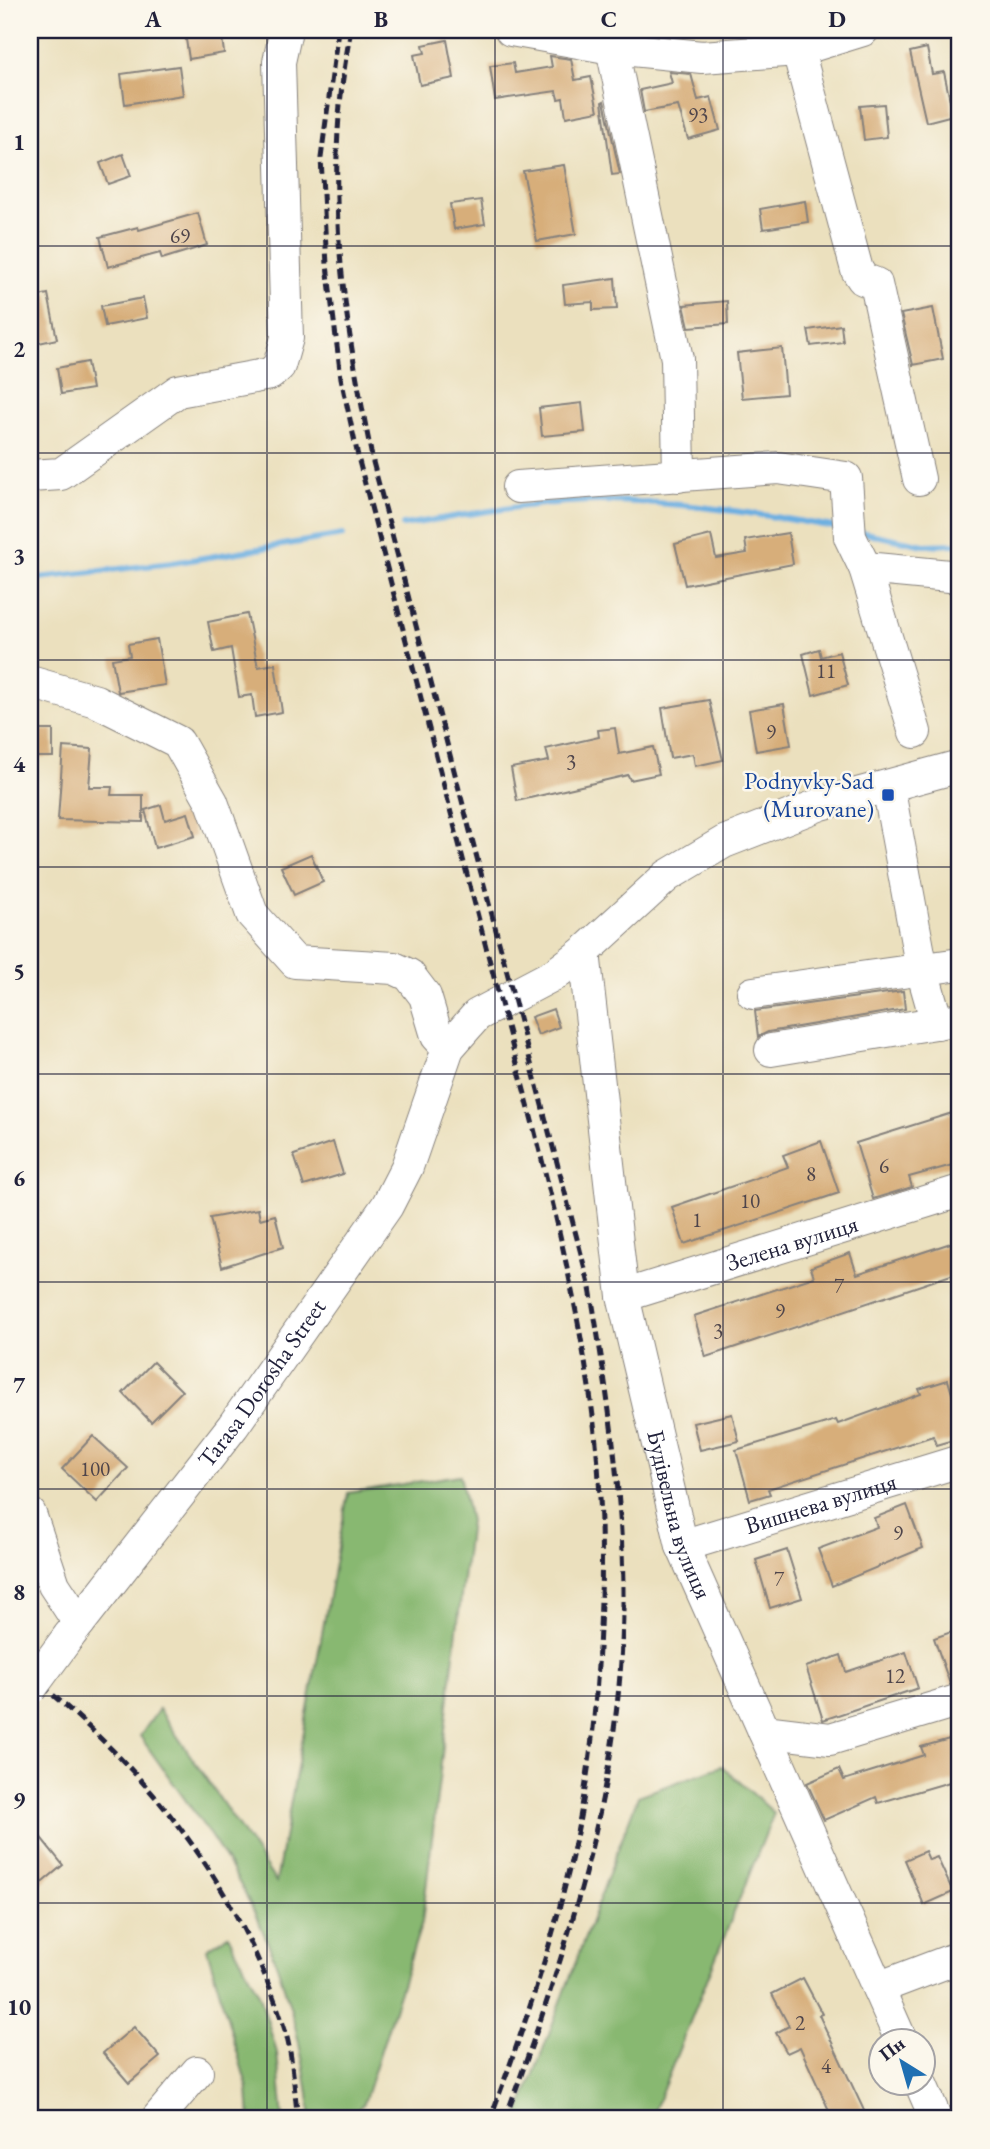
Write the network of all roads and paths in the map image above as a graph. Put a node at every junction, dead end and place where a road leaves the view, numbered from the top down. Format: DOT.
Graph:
graph roads {
  1 [pos="286,30"];
  2 [pos="511,30"];
  3 [pos="863,30"];
  4 [pos="612,48"];
  5 [pos="798,50"];
  6 [pos="679,476"];
  7 [pos="30,477"];
  8 [pos="919,479"];
  9 [pos="518,487"];
  10 [pos="865,568"];
  11 [pos="960,577"];
  12 [pos="30,682"];
  13 [pos="915,732"];
  14 [pos="960,766"];
  15 [pos="891,802"];
  16 [pos="584,953"];
  17 [pos="960,964"];
  18 [pos="922,970"];
  19 [pos="753,993"];
  20 [pos="948,1021"];
  21 [pos="448,1048"];
  22 [pos="771,1050"];
  23 [pos="960,1191"];
  24 [pos="623,1296"];
  25 [pos="960,1461"];
  26 [pos="30,1514"];
  27 [pos="682,1546"];
  28 [pos="74,1630"];
  29 [pos="30,1689"];
  30 [pos="960,1700"];
  31 [pos="764,1731"];
  32 [pos="960,1957"];
  33 [pos="878,1988"];
  34 [pos="895,2026"];
  35 [pos="197,2072"];
  36 [pos="926,2096"];
  37 [pos="157,2119"];
  38 [pos="936,2119"];
  1 -- 7 [label="street"];
  2 -- 4 [label="street"];
  3 -- 5 [label="street"];
  4 -- 5 [label="street"];
  4 -- 6 [label="street"];
  5 -- 8 [label="street"];
  6 -- 9 [label="street"];
  6 -- 10 [label="street"];
  10 -- 11 [label="street"];
  10 -- 13 [label="street"];
  12 -- 21 [label="street"];
  14 -- 16 [label="street"];
  15 -- 18 [label="street"];
  16 -- 21 [label="street"];
  16 -- 24 [label="street, Будівельна вулиця"];
  17 -- 18 [label="street"];
  18 -- 19 [label="street"];
  18 -- 20 [label="street"];
  20 -- 22 [label="street"];
  21 -- 28 [label="street, Tarasa Dorosha Street"];
  23 -- 24 [label="street, Зелена вулиця"];
  24 -- 27 [label="street, Будівельна вулиця"];
  25 -- 27 [label="street, Вишнева вулиця"];
  26 -- 28 [label="street"];
  27 -- 31 [label="street, Будівельна вулиця"];
  28 -- 29 [label="street, Tarasa Dorosha Street, bridge"];
  30 -- 31 [label="street"];
  31 -- 33 [label="street, Будівельна вулиця"];
  32 -- 33 [label="street"];
  33 -- 34 [label="street, Будівельна вулиця"];
  35 -- 37 [label="street"];
  36 -- 38 [label="street"];
}
